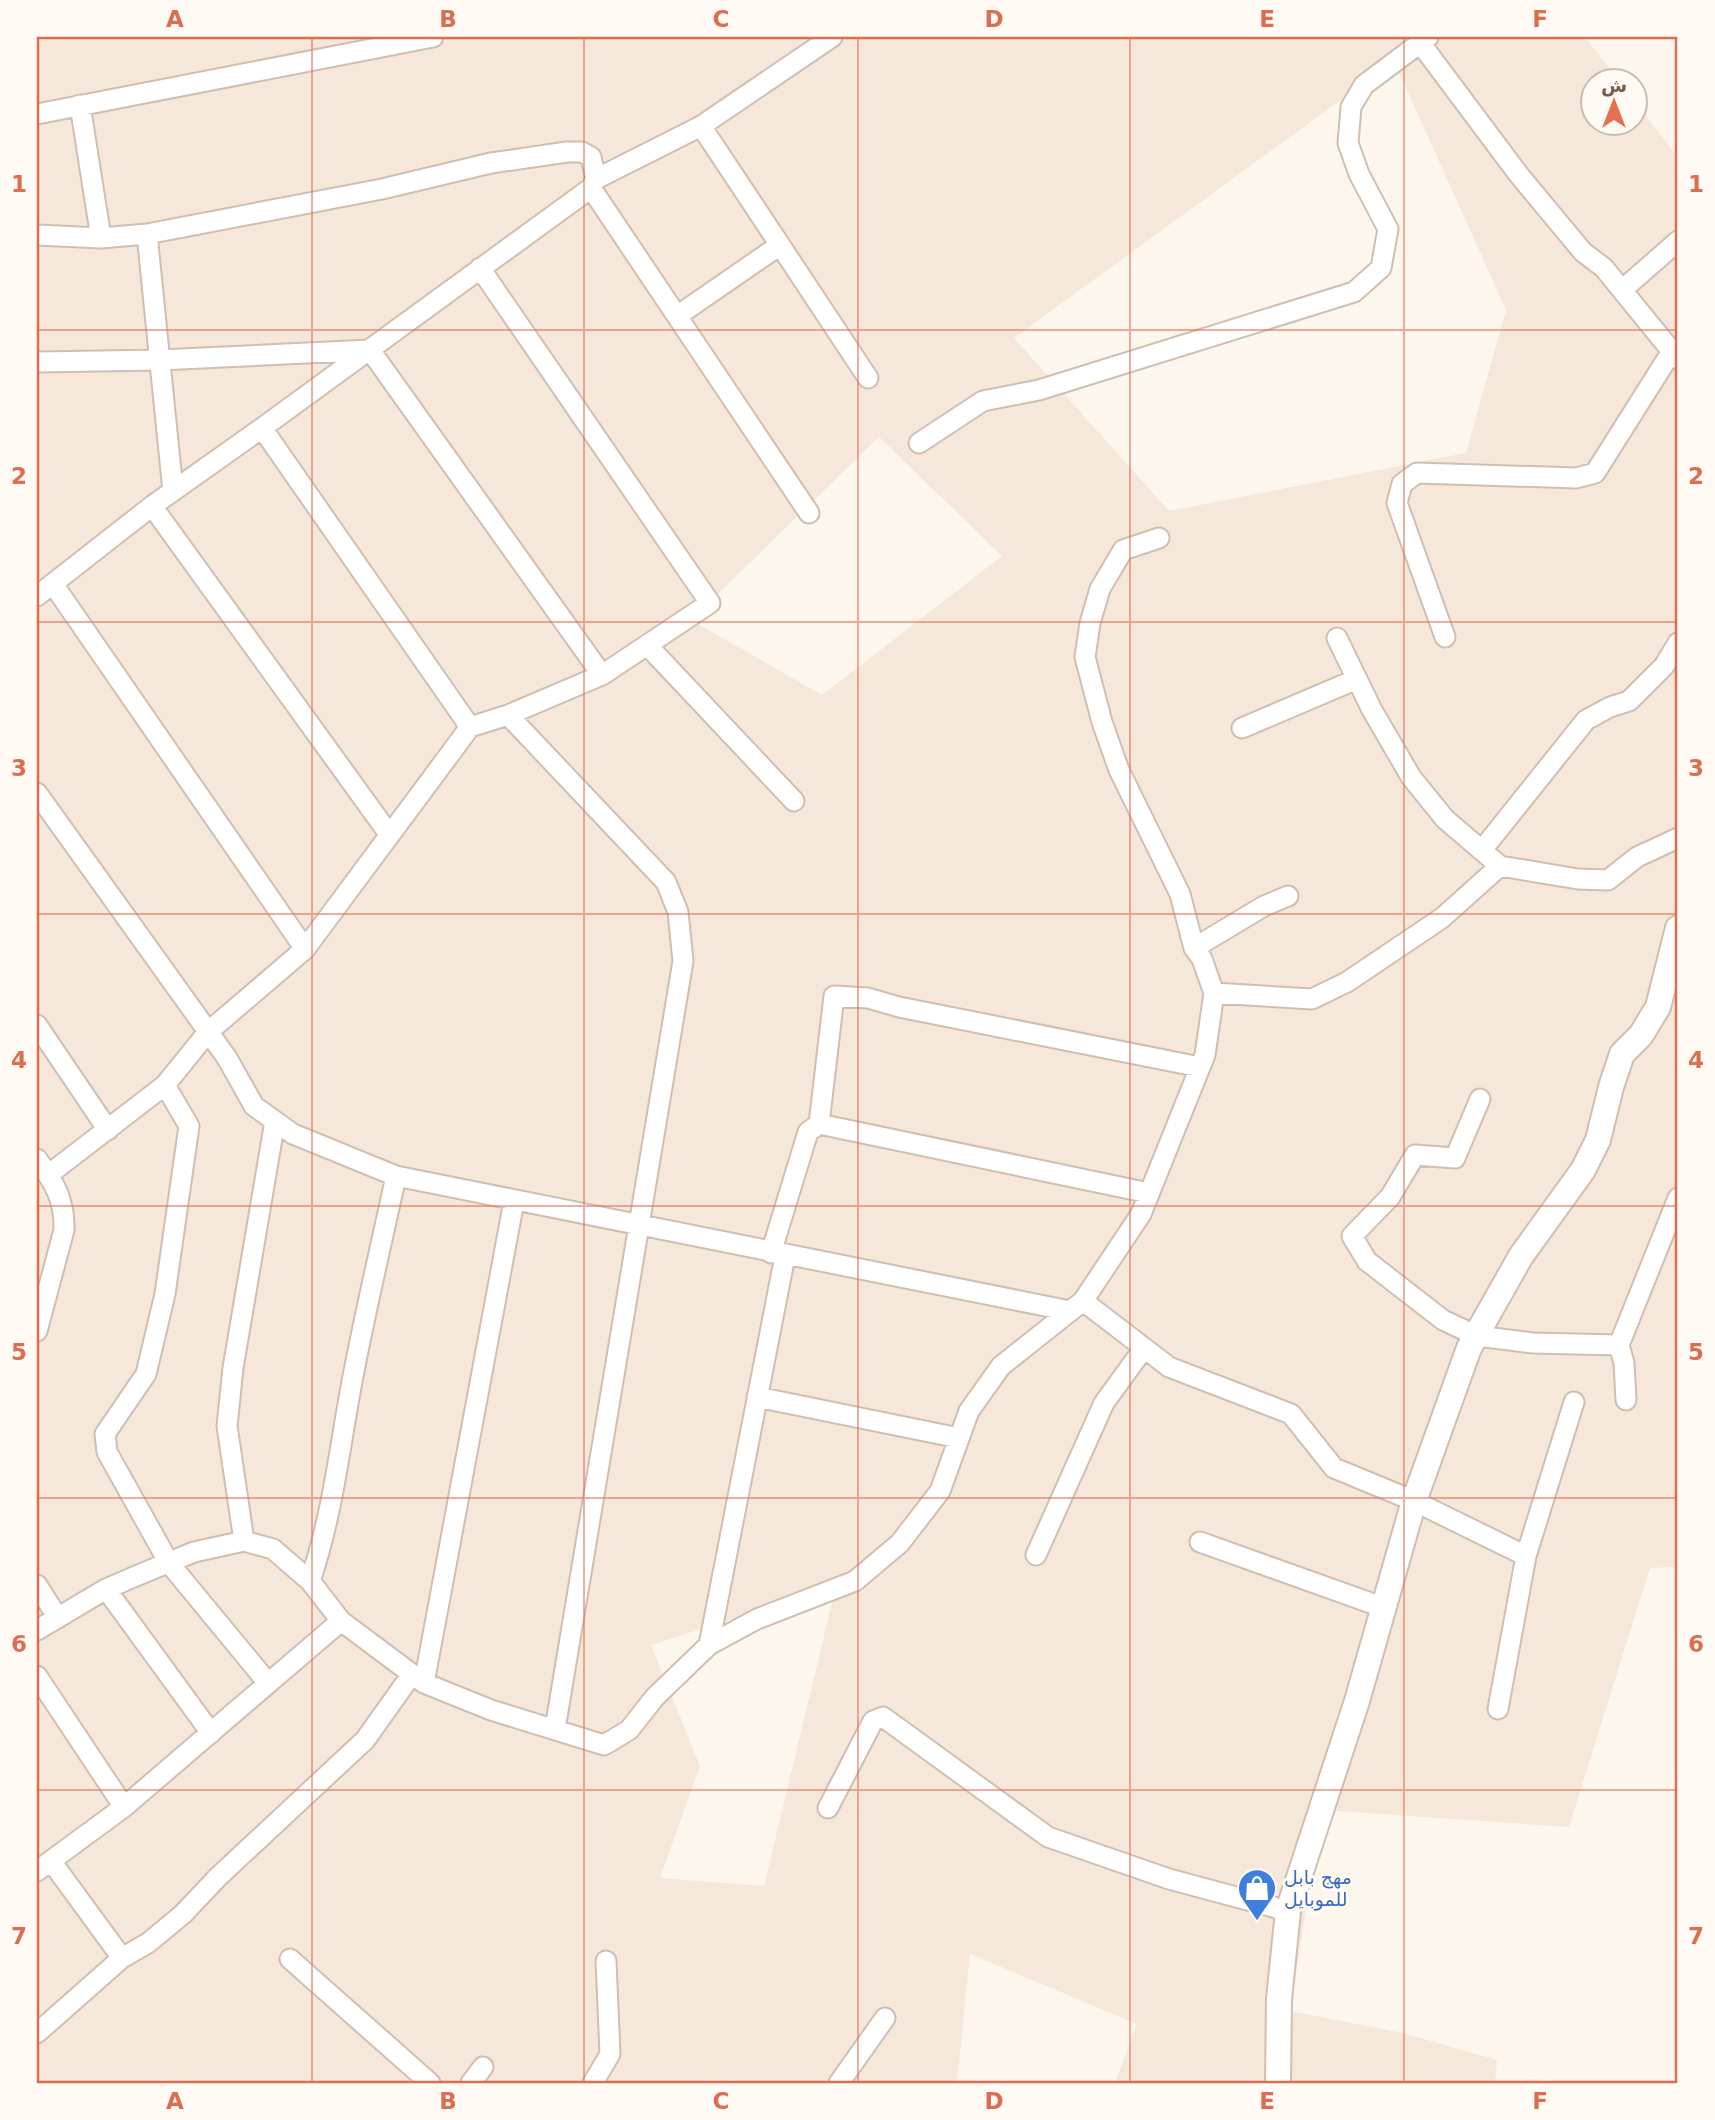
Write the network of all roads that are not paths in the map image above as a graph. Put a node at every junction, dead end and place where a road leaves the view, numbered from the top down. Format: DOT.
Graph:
graph roads {
  1 [pos="433,37"];
  2 [pos="832,37"];
  3 [pos="1425,41"];
  4 [pos="806,45"];
  5 [pos="80,105"];
  6 [pos="37,114"];
  7 [pos="701,126"];
  8 [pos="594,184"];
  9 [pos="147,234"];
  10 [pos="37,235"];
  11 [pos="101,237"];
  12 [pos="1678,241"];
  13 [pos="780,245"];
  14 [pos="480,268"];
  15 [pos="1622,290"];
  16 [pos="677,316"];
  17 [pos="370,350"];
  18 [pos="1675,355"];
  19 [pos="159,360"];
  20 [pos="37,362"];
  21 [pos="868,378"];
  22 [pos="262,428"];
  23 [pos="919,443"];
  24 [pos="173,491"];
  25 [pos="152,506"];
  26 [pos="809,513"];
  27 [pos="1159,538"];
  28 [pos="53,584"];
  29 [pos="37,596"];
  30 [pos="1445,637"];
  31 [pos="1337,638"];
  32 [pos="1678,643"];
  33 [pos="647,645"];
  34 [pos="602,675"];
  35 [pos="1357,679"];
  36 [pos="508,715"];
  37 [pos="470,727"];
  38 [pos="1242,729"];
  39 [pos="37,793"];
  40 [pos="794,801"];
  41 [pos="389,834"];
  42 [pos="1678,838"];
  43 [pos="1482,850"];
  44 [pos="1500,866"];
  45 [pos="1288,896"];
  46 [pos="1678,928"];
  47 [pos="1194,948"];
  48 [pos="305,949"];
  49 [pos="1214,993"];
  50 [pos="37,1025"];
  51 [pos="208,1032"];
  52 [pos="1200,1067"];
  53 [pos="165,1085"];
  54 [pos="1480,1099"];
  55 [pos="275,1121"];
  56 [pos="819,1124"];
  57 [pos="108,1129"];
  58 [pos="42,1167"];
  59 [pos="396,1176"];
  60 [pos="1149,1194"];
  61 [pos="1678,1198"];
  62 [pos="514,1200"];
  63 [pos="639,1226"];
  64 [pos="778,1254"];
  65 [pos="1077,1306"];
  66 [pos="37,1331"];
  67 [pos="1477,1336"];
  68 [pos="1619,1345"];
  69 [pos="1144,1348"];
  70 [pos="757,1397"];
  71 [pos="1626,1401"];
  72 [pos="1574,1402"];
  73 [pos="959,1438"];
  74 [pos="1413,1502"];
  75 [pos="244,1541"];
  76 [pos="1200,1542"];
  77 [pos="1036,1555"];
  78 [pos="1526,1556"];
  79 [pos="169,1563"];
  80 [pos="310,1581"];
  81 [pos="37,1585"];
  82 [pos="106,1589"];
  83 [pos="1382,1607"];
  84 [pos="58,1618"];
  85 [pos="341,1621"];
  86 [pos="37,1630"];
  87 [pos="709,1645"];
  88 [pos="37,1676"];
  89 [pos="418,1678"];
  90 [pos="268,1684"];
  91 [pos="1498,1709"];
  92 [pos="555,1730"];
  93 [pos="211,1733"];
  94 [pos="124,1807"];
  95 [pos="828,1808"];
  96 [pos="44,1866"];
  97 [pos="1288,1911"];
  98 [pos="122,1958"];
  99 [pos="290,1959"];
  100 [pos="606,1961"];
  101 [pos="885,2018"];
  102 [pos="37,2033"];
  103 [pos="483,2067"];
  104 [pos="430,2083"];
  105 [pos="471,2083"];
  106 [pos="593,2083"];
  107 [pos="839,2083"];
  108 [pos="1279,2083"];
  1 -- 5 [label="street"];
  2 -- 4 [label="street"];
  3 -- 15 [label="street"];
  3 -- 23 [label="street"];
  4 -- 7 [label="street"];
  5 -- 6 [label="street"];
  5 -- 11 [label="street"];
  7 -- 8 [label="street"];
  7 -- 13 [label="street"];
  8 -- 9 [label="street"];
  8 -- 14 [label="street"];
  8 -- 16 [label="street"];
  9 -- 11 [label="street"];
  9 -- 19 [label="street"];
  10 -- 11 [label="street"];
  12 -- 15 [label="street"];
  13 -- 16 [label="street"];
  13 -- 21 [label="street"];
  14 -- 17 [label="street"];
  14 -- 33 [label="street"];
  15 -- 18 [label="street"];
  16 -- 26 [label="street"];
  17 -- 19 [label="street"];
  17 -- 22 [label="street"];
  17 -- 34 [label="street"];
  18 -- 30 [label="street"];
  19 -- 20 [label="street"];
  19 -- 24 [label="street"];
  22 -- 24 [label="street"];
  22 -- 37 [label="street"];
  24 -- 25 [label="street"];
  25 -- 28 [label="street"];
  25 -- 41 [label="street"];
  27 -- 47 [label="street"];
  28 -- 29 [label="street"];
  28 -- 48 [label="street"];
  31 -- 35 [label="street"];
  32 -- 43 [label="street"];
  33 -- 34 [label="street"];
  33 -- 40 [label="street"];
  34 -- 36 [label="street"];
  35 -- 38 [label="street"];
  35 -- 43 [label="street"];
  36 -- 37 [label="street"];
  36 -- 63 [label="street"];
  37 -- 41 [label="street"];
  39 -- 51 [label="street"];
  41 -- 48 [label="street"];
  42 -- 44 [label="street"];
  43 -- 44 [label="street"];
  44 -- 49 [label="street"];
  45 -- 47 [label="street"];
  46 -- 67 [label="street"];
  47 -- 49 [label="street"];
  48 -- 51 [label="street"];
  49 -- 52 [label="street"];
  50 -- 57 [label="street"];
  51 -- 53 [label="street"];
  51 -- 55 [label="street"];
  52 -- 56 [label="street"];
  52 -- 60 [label="street"];
  53 -- 57 [label="street"];
  53 -- 79 [label="street"];
  54 -- 67 [label="street"];
  55 -- 59 [label="street"];
  55 -- 75 [label="street"];
  56 -- 60 [label="street"];
  56 -- 64 [label="street"];
  57 -- 58 [label="street"];
  58 -- 66 [label="street"];
  59 -- 62 [label="street"];
  59 -- 80 [label="street"];
  60 -- 65 [label="street"];
  61 -- 68 [label="street"];
  62 -- 63 [label="street"];
  62 -- 89 [label="street"];
  63 -- 64 [label="street"];
  63 -- 92 [label="street"];
  64 -- 65 [label="street"];
  64 -- 70 [label="street"];
  65 -- 69 [label="street"];
  65 -- 73 [label="street"];
  67 -- 68 [label="street"];
  67 -- 74 [label="street"];
  68 -- 71 [label="street"];
  69 -- 74 [label="street"];
  69 -- 77 [label="street"];
  70 -- 73 [label="street"];
  70 -- 87 [label="street"];
  72 -- 78 [label="street"];
  73 -- 87 [label="street"];
  74 -- 78 [label="street"];
  74 -- 83 [label="street"];
  75 -- 79 [label="street"];
  75 -- 80 [label="street"];
  76 -- 83 [label="street"];
  78 -- 91 [label="street"];
  79 -- 82 [label="street"];
  79 -- 90 [label="street"];
  80 -- 85 [label="street"];
  81 -- 84 [label="street"];
  82 -- 84 [label="street"];
  82 -- 93 [label="street"];
  83 -- 97 [label="street"];
  84 -- 86 [label="street"];
  85 -- 89 [label="street"];
  85 -- 90 [label="street"];
  87 -- 92 [label="street"];
  88 -- 94 [label="street"];
  89 -- 92 [label="street"];
  89 -- 98 [label="street"];
  90 -- 93 [label="street"];
  93 -- 94 [label="street"];
  94 -- 96 [label="street"];
  95 -- 97 [label="street"];
  96 -- 98 [label="street"];
  97 -- 108 [label="street"];
  98 -- 102 [label="street"];
  99 -- 104 [label="street"];
  100 -- 106 [label="street"];
  101 -- 107 [label="street"];
  103 -- 105 [label="street"];
}
